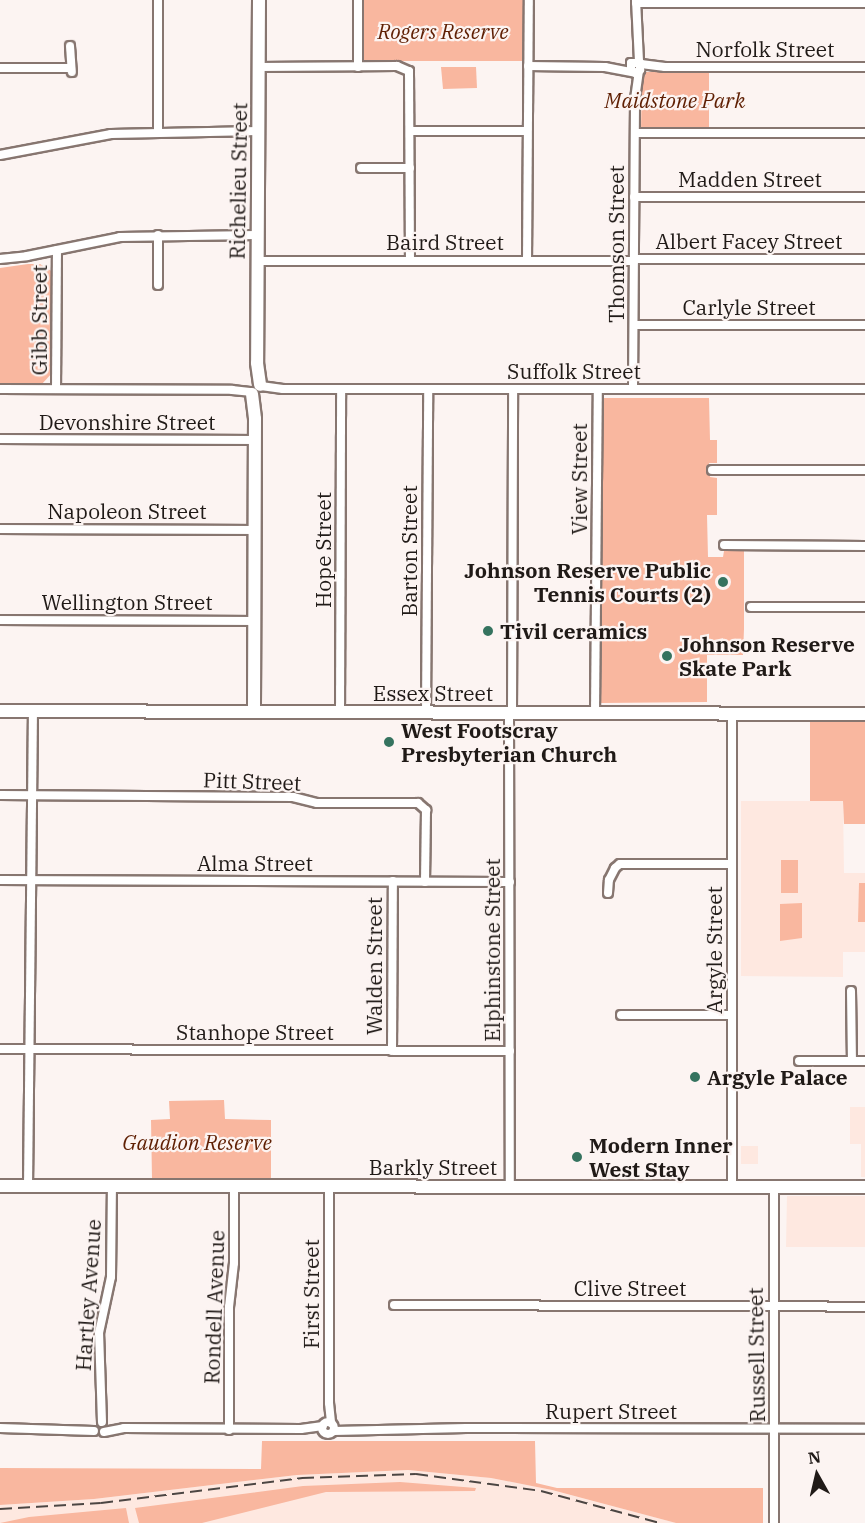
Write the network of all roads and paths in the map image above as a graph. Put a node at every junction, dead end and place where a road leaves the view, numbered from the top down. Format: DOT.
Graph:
graph roads {
  1 [pos="158,0"];
  2 [pos="259,0"];
  3 [pos="358,0"];
  4 [pos="529,0"];
  5 [pos="636,1"];
  6 [pos="865,3"];
  7 [pos="70,46"];
  8 [pos="528,66"];
  9 [pos="259,67"];
  10 [pos="358,67"];
  11 [pos="636,67"];
  12 [pos="0,68"];
  13 [pos="865,68"];
  14 [pos="258,131"];
  15 [pos="410,131"];
  16 [pos="527,131"];
  17 [pos="158,132"];
  18 [pos="865,133"];
  19 [pos="635,134"];
  20 [pos="0,155"];
  21 [pos="361,168"];
  22 [pos="410,168"];
  23 [pos="634,196"];
  24 [pos="865,196"];
  25 [pos="158,235"];
  26 [pos="257,235"];
  27 [pos="57,250"];
  28 [pos="0,259"];
  29 [pos="865,259"];
  30 [pos="410,260"];
  31 [pos="634,260"];
  32 [pos="257,261"];
  33 [pos="527,261"];
  34 [pos="158,285"];
  35 [pos="634,325"];
  36 [pos="865,325"];
  37 [pos="0,389"];
  38 [pos="56,389"];
  39 [pos="256,389"];
  40 [pos="341,389"];
  41 [pos="428,389"];
  42 [pos="513,389"];
  43 [pos="598,389"];
  44 [pos="633,389"];
  45 [pos="865,389"];
  46 [pos="0,439"];
  47 [pos="254,440"];
  48 [pos="712,470"];
  49 [pos="865,470"];
  50 [pos="0,529"];
  51 [pos="255,530"];
  52 [pos="724,545"];
  53 [pos="865,546"];
  54 [pos="751,607"];
  55 [pos="865,607"];
  56 [pos="0,620"];
  57 [pos="254,621"];
  58 [pos="0,711"];
  59 [pos="33,711"];
  60 [pos="254,712"];
  61 [pos="340,712"];
  62 [pos="426,712"];
  63 [pos="511,713"];
  64 [pos="595,713"];
  65 [pos="732,714"];
  66 [pos="865,714"];
  67 [pos="0,795"];
  68 [pos="32,796"];
  69 [pos="732,864"];
  70 [pos="0,880"];
  71 [pos="30,880"];
  72 [pos="393,881"];
  73 [pos="425,882"];
  74 [pos="510,882"];
  75 [pos="608,893"];
  76 [pos="852,991"];
  77 [pos="621,1015"];
  78 [pos="732,1015"];
  79 [pos="0,1050"];
  80 [pos="28,1050"];
  81 [pos="392,1051"];
  82 [pos="510,1051"];
  83 [pos="799,1061"];
  84 [pos="852,1061"];
  85 [pos="865,1061"];
  86 [pos="0,1186"];
  87 [pos="28,1186"];
  88 [pos="112,1186"];
  89 [pos="234,1186"];
  90 [pos="329,1186"];
  91 [pos="510,1186"];
  92 [pos="732,1187"];
  93 [pos="774,1187"];
  94 [pos="865,1187"];
  95 [pos="394,1305"];
  96 [pos="774,1306"];
  97 [pos="865,1306"];
  98 [pos="99,1426"];
  99 [pos="328,1427"];
  100 [pos="0,1428"];
  101 [pos="775,1429"];
  102 [pos="229,1430"];
  103 [pos="865,1430"];
  104 [pos="774,1523"];
  1 -- 17 [label="street"];
  2 -- 9 [label="street, Richelieu Street"];
  3 -- 10 [label="street"];
  4 -- 8 [label="street"];
  5 -- 6 [label="street"];
  5 -- 11 [label="street, Thomson Street"];
  7 -- 12 [label="street"];
  8 -- 11 [label="street, Norfolk Street"];
  8 -- 16 [label="street"];
  9 -- 10 [label="street"];
  9 -- 14 [label="street, Richelieu Street"];
  10 -- 15 [label="street"];
  11 -- 13 [label="street, Norfolk Street"];
  11 -- 19 [label="street, Thomson Street"];
  14 -- 17 [label="street"];
  14 -- 26 [label="street, Richelieu Street"];
  15 -- 16 [label="street"];
  15 -- 22 [label="street"];
  16 -- 33 [label="street"];
  17 -- 20 [label="street"];
  18 -- 19 [label="street"];
  19 -- 23 [label="street, Thomson Street"];
  21 -- 22 [label="street"];
  22 -- 30 [label="street"];
  23 -- 24 [label="street, Madden Street"];
  23 -- 31 [label="street, Thomson Street"];
  25 -- 26 [label="street"];
  25 -- 27 [label="street"];
  25 -- 34 [label="street"];
  26 -- 32 [label="street, Richelieu Street"];
  27 -- 28 [label="street"];
  27 -- 38 [label="street, Gibb Street"];
  29 -- 31 [label="street, Albert Facey Street"];
  30 -- 32 [label="street, Baird Street"];
  30 -- 33 [label="street, Baird Street"];
  31 -- 33 [label="street, Baird Street"];
  31 -- 35 [label="street, Thomson Street"];
  32 -- 39 [label="street, Richelieu Street"];
  35 -- 36 [label="street, Carlyle Street"];
  35 -- 44 [label="street, Thomson Street"];
  37 -- 38 [label="street, Suffolk Street"];
  38 -- 39 [label="street, Suffolk Street"];
  39 -- 40 [label="street, Suffolk Street"];
  39 -- 47 [label="street, Richelieu Street"];
  40 -- 41 [label="street, Suffolk Street"];
  40 -- 61 [label="street, Hope Street"];
  41 -- 42 [label="street, Suffolk Street"];
  41 -- 62 [label="street, Barton Street"];
  42 -- 43 [label="street, Suffolk Street"];
  42 -- 63 [label="street, Elphinstone Street"];
  43 -- 44 [label="street, Suffolk Street"];
  43 -- 64 [label="street, View Street"];
  44 -- 45 [label="street, Suffolk Street"];
  46 -- 47 [label="street, Devonshire Street"];
  47 -- 51 [label="street, Richelieu Street"];
  48 -- 49 [label="street"];
  50 -- 51 [label="street, Napoleon Street"];
  51 -- 57 [label="street, Richelieu Street"];
  52 -- 53 [label="street"];
  54 -- 55 [label="street"];
  56 -- 57 [label="street, Wellington Street"];
  57 -- 60 [label="street, Richelieu Street"];
  58 -- 59 [label="street, Essex Street"];
  59 -- 60 [label="street, Essex Street"];
  59 -- 68 [label="street"];
  60 -- 61 [label="street, Essex Street"];
  61 -- 62 [label="street, Essex Street"];
  62 -- 63 [label="street, Essex Street"];
  63 -- 64 [label="street, Essex Street"];
  63 -- 74 [label="street, Elphinstone Street"];
  64 -- 65 [label="street, Essex Street"];
  65 -- 66 [label="street, Essex Street"];
  65 -- 69 [label="street, Argyle Street"];
  67 -- 68 [label="street, Pitt Street"];
  68 -- 71 [label="street"];
  68 -- 73 [label="street, Pitt Street"];
  69 -- 75 [label="street"];
  69 -- 78 [label="street, Argyle Street"];
  70 -- 71 [label="street, Alma Street"];
  71 -- 72 [label="street, Alma Street"];
  71 -- 80 [label="street"];
  72 -- 73 [label="street, Alma Street"];
  72 -- 81 [label="street, Walden Street"];
  73 -- 74 [label="street, Alma Street"];
  74 -- 82 [label="street, Elphinstone Street"];
  76 -- 84 [label="street"];
  77 -- 78 [label="street"];
  78 -- 92 [label="street, Argyle Street"];
  79 -- 80 [label="street, Stanhope Street"];
  80 -- 81 [label="street, Stanhope Street"];
  80 -- 87 [label="street"];
  81 -- 82 [label="street, Stanhope Street"];
  82 -- 91 [label="street, Elphinstone Street"];
  83 -- 84 [label="street"];
  84 -- 85 [label="street"];
  86 -- 87 [label="street, Barkly Street"];
  87 -- 88 [label="street, Barkly Street"];
  88 -- 89 [label="street, Barkly Street"];
  88 -- 98 [label="street, Hartley Avenue"];
  89 -- 90 [label="street, Barkly Street"];
  89 -- 102 [label="street, Rondell Avenue"];
  90 -- 91 [label="street, Barkly Street"];
  90 -- 99 [label="street, First Street"];
  91 -- 92 [label="street, Barkly Street"];
  92 -- 93 [label="street, Barkly Street"];
  93 -- 94 [label="street, Barkly Street"];
  93 -- 96 [label="street, Russell Street"];
  95 -- 96 [label="street, Clive Street"];
  96 -- 97 [label="street, Clive Street"];
  96 -- 101 [label="street, Russell Street"];
  98 -- 100 [label="street, Rupert Street"];
  98 -- 102 [label="street, Rupert Street"];
  99 -- 101 [label="street, Rupert Street"];
  99 -- 102 [label="street, Rupert Street"];
  101 -- 103 [label="street, Rupert Street"];
  101 -- 104 [label="street, Russell Street"];
}
